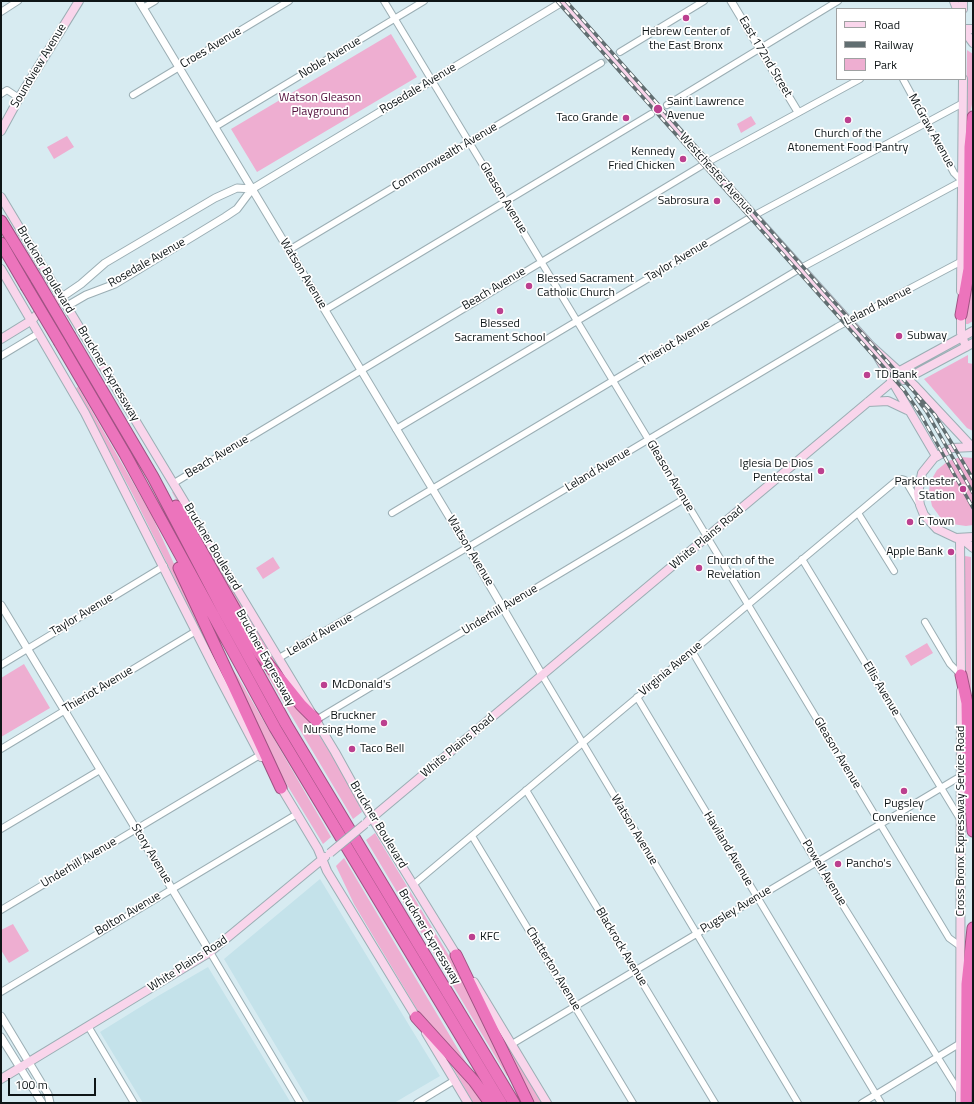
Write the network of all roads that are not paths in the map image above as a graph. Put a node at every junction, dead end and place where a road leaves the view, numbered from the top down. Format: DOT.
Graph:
graph roads {
  1 [pos="18,1"];
  2 [pos="78,1"];
  3 [pos="139,1"];
  4 [pos="155,1"];
  5 [pos="290,1"];
  6 [pos="384,1"];
  7 [pos="424,1"];
  8 [pos="562,1"];
  9 [pos="704,1"];
  10 [pos="731,1"];
  11 [pos="838,1"];
  12 [pos="143,8"];
  13 [pos="1,12"];
  14 [pos="395,19"];
  15 [pos="966,33"];
  16 [pos="973,43"];
  17 [pos="760,48"];
  18 [pos="620,52"];
  19 [pos="601,63"];
  20 [pos="179,67"];
  21 [pos="432,80"];
  22 [pos="858,80"];
  23 [pos="904,80"];
  24 [pos="963,80"];
  25 [pos="1,94"];
  26 [pos="133,95"];
  27 [pos="19,98"];
  28 [pos="963,103"];
  29 [pos="667,105"];
  30 [pos="798,112"];
  31 [pos="651,114"];
  32 [pos="973,116"];
  33 [pos="927,122"];
  34 [pos="215,127"];
  35 [pos="1,131"];
  36 [pos="469,142"];
  37 [pos="706,163"];
  38 [pos="962,181"];
  39 [pos="252,189"];
  40 [pos="1,197"];
  41 [pos="505,202"];
  42 [pos="753,216"];
  43 [pos="1,221"];
  44 [pos="1,244"];
  45 [pos="1,248"];
  46 [pos="289,250"];
  47 [pos="541,261"];
  48 [pos="962,261"];
  49 [pos="801,268"];
  50 [pos="1,269"];
  51 [pos="26,286"];
  52 [pos="62,297"];
  53 [pos="67,306"];
  54 [pos="325,310"];
  55 [pos="961,315"];
  56 [pos="32,320"];
  57 [pos="577,321"];
  58 [pos="849,322"];
  59 [pos="973,331"];
  60 [pos="39,333"];
  61 [pos="3,337"];
  62 [pos="962,337"];
  63 [pos="970,345"];
  64 [pos="871,346"];
  65 [pos="1,356"];
  66 [pos="360,369"];
  67 [pos="898,372"];
  68 [pos="907,379"];
  69 [pos="613,380"];
  70 [pos="893,381"];
  71 [pos="868,402"];
  72 [pos="908,410"];
  73 [pos="396,429"];
  74 [pos="648,440"];
  75 [pos="973,447"];
  76 [pos="936,456"];
  77 [pos="153,478"];
  78 [pos="174,483"];
  79 [pos="432,488"];
  80 [pos="684,499"];
  81 [pos="921,508"];
  82 [pos="392,513"];
  83 [pos="858,513"];
  84 [pos="161,519"];
  85 [pos="707,537"];
  86 [pos="973,537"];
  87 [pos="961,538"];
  88 [pos="468,548"];
  89 [pos="973,548"];
  90 [pos="802,559"];
  91 [pos="164,566"];
  92 [pos="894,571"];
  93 [pos="1,605"];
  94 [pos="748,605"];
  95 [pos="503,608"];
  96 [pos="925,622"];
  97 [pos="196,631"];
  98 [pos="27,648"];
  99 [pos="692,651"];
  100 [pos="279,658"];
  101 [pos="1,664"];
  102 [pos="542,675"];
  103 [pos="961,675"];
  104 [pos="637,697"];
  105 [pos="65,710"];
  106 [pos="316,720"];
  107 [pos="582,744"];
  108 [pos="1,749"];
  109 [pos="260,755"];
  110 [pos="100,770"];
  111 [pos="961,776"];
  112 [pos="941,787"];
  113 [pos="282,788"];
  114 [pos="526,790"];
  115 [pos="297,814"];
  116 [pos="372,817"];
  117 [pos="960,819"];
  118 [pos="880,824"];
  119 [pos="1,829"];
  120 [pos="136,829"];
  121 [pos="973,831"];
  122 [pos="472,836"];
  123 [pos="322,860"];
  124 [pos="816,862"];
  125 [pos="414,884"];
  126 [pos="172,888"];
  127 [pos="757,898"];
  128 [pos="1,910"];
  129 [pos="973,928"];
  130 [pos="696,934"];
  131 [pos="960,946"];
  132 [pos="210,952"];
  133 [pos="456,955"];
  134 [pos="635,971"];
  135 [pos="1,992"];
  136 [pos="575,1007"];
  137 [pos="1,1016"];
  138 [pos="416,1017"];
  139 [pos="88,1026"];
  140 [pos="1,1037"];
  141 [pos="512,1044"];
  142 [pos="959,1044"];
  143 [pos="937,1058"];
  144 [pos="29,1062"];
  145 [pos="19,1068"];
  146 [pos="1,1079"];
  147 [pos="455,1080"];
  148 [pos="960,1093"];
  149 [pos="876,1095"];
  150 [pos="42,1103"];
  151 [pos="50,1103"];
  152 [pos="134,1103"];
  153 [pos="300,1103"];
  154 [pos="417,1103"];
  155 [pos="468,1103"];
  156 [pos="490,1103"];
  157 [pos="501,1103"];
  158 [pos="514,1103"];
  159 [pos="528,1103"];
  160 [pos="547,1103"];
  161 [pos="633,1103"];
  162 [pos="715,1103"];
  163 [pos="798,1103"];
  164 [pos="862,1103"];
  165 [pos="881,1103"];
  166 [pos="960,1103"];
  167 [pos="966,1103"];
  1 -- 13 [label="street"];
  2 -- 27 [label="main road, Soundview Avenue"];
  3 -- 12 [label="street, Watson Avenue"];
  4 -- 12 [label="street"];
  5 -- 20 [label="street, Croes Avenue"];
  6 -- 14 [label="street, Gleason Avenue"];
  7 -- 14 [label="street, Noble Avenue"];
  8 -- 21 [label="street, Rosedale Avenue"];
  8 -- 37 [label="main road, Westchester Avenue"];
  9 -- 18 [label="street"];
  10 -- 17 [label="street, East 172nd Street"];
  11 -- 17 [label="street"];
  12 -- 20 [label="street, Watson Avenue"];
  14 -- 21 [label="street, Gleason Avenue"];
  14 -- 34 [label="street, Noble Avenue"];
  15 -- 16 [label="main road"];
  17 -- 29 [label="street"];
  17 -- 30 [label="street, East 172nd Street"];
  19 -- 36 [label="street, Commonwealth Avenue"];
  20 -- 26 [label="street, Croes Avenue"];
  20 -- 34 [label="street, Watson Avenue"];
  21 -- 36 [label="street, Gleason Avenue"];
  21 -- 39 [label="street, Rosedale Avenue"];
  22 -- 30 [label="street, Beach Avenue"];
  23 -- 33 [label="street, McGraw Avenue"];
  24 -- 28 [label="main road"];
  25 -- 27 [label="street"];
  27 -- 35 [label="main road, Soundview Avenue"];
  28 -- 33 [label="street, Taylor Avenue"];
  28 -- 38 [label="main road"];
  30 -- 37 [label="street, Beach Avenue"];
  31 -- 41 [label="street"];
  32 -- 55 [label="highway"];
  33 -- 38 [label="street, McGraw Avenue"];
  33 -- 42 [label="street, Taylor Avenue"];
  34 -- 39 [label="street, Watson Avenue"];
  36 -- 41 [label="street, Gleason Avenue"];
  36 -- 46 [label="street, Commonwealth Avenue"];
  37 -- 42 [label="main road, Westchester Avenue"];
  37 -- 47 [label="street, Beach Avenue"];
  38 -- 48 [label="main road"];
  38 -- 49 [label="street, Thieriot Avenue"];
  39 -- 46 [label="street, Watson Avenue"];
  39 -- 52 [label="street, Rosedale Avenue"];
  39 -- 53 [label="street, Rosedale Avenue"];
  40 -- 52 [label="main road, Bruckner Boulevard"];
  41 -- 47 [label="street, Gleason Avenue"];
  41 -- 54 [label="street"];
  42 -- 49 [label="main road, Westchester Avenue"];
  42 -- 57 [label="street, Taylor Avenue"];
  43 -- 77 [label="highway, Bruckner Expressway, bridge"];
  44 -- 51 [label="highway, Bruckner Expressway"];
  45 -- 51 [label="highway"];
  46 -- 54 [label="street, Watson Avenue"];
  47 -- 57 [label="street, Gleason Avenue"];
  47 -- 66 [label="street, Beach Avenue"];
  48 -- 55 [label="main road"];
  48 -- 58 [label="street, Leland Avenue"];
  49 -- 58 [label="main road, Westchester Avenue"];
  49 -- 69 [label="street, Thieriot Avenue"];
  50 -- 56 [label="main road"];
  51 -- 84 [label="highway, Bruckner Expressway, bridge"];
  52 -- 53 [label="main road, Bruckner Boulevard"];
  52 -- 56 [label="main road, Rosedale Avenue"];
  53 -- 56 [label="main road, Rosedale Avenue"];
  53 -- 78 [label="main road, Bruckner Boulevard"];
  54 -- 66 [label="street, Watson Avenue"];
  55 -- 62 [label="main road"];
  56 -- 60 [label="main road"];
  56 -- 61 [label="main road, Rosedale Avenue"];
  57 -- 69 [label="street, Gleason Avenue"];
  57 -- 73 [label="street, Taylor Avenue"];
  58 -- 64 [label="main road, Westchester Avenue"];
  58 -- 74 [label="street, Leland Avenue"];
  59 -- 62 [label="main road"];
  60 -- 65 [label="street"];
  60 -- 91 [label="main road"];
  62 -- 63 [label="main road"];
  62 -- 67 [label="main road"];
  63 -- 68 [label="main road"];
  64 -- 67 [label="main road, Westchester Avenue"];
  64 -- 70 [label="main road, Westchester Avenue"];
  66 -- 73 [label="street, Watson Avenue"];
  66 -- 78 [label="street, Beach Avenue"];
  67 -- 68 [label="main road, Westchester Avenue"];
  67 -- 70 [label="main road, White Plains Road"];
  68 -- 70 [label="main road"];
  68 -- 75 [label="main road, Westchester Avenue"];
  69 -- 74 [label="street, Gleason Avenue"];
  69 -- 79 [label="street, Thieriot Avenue"];
  70 -- 71 [label="main road, White Plains Road"];
  70 -- 72 [label="main road, Westchester Avenue"];
  71 -- 72 [label="main road"];
  71 -- 85 [label="main road, White Plains Road"];
  72 -- 76 [label="main road, Westchester Avenue"];
  73 -- 79 [label="street, Watson Avenue"];
  74 -- 80 [label="street, Gleason Avenue"];
  74 -- 88 [label="street, Leland Avenue"];
  75 -- 76 [label="main road"];
  76 -- 81 [label="main road"];
  77 -- 106 [label="highway"];
  77 -- 158 [label="highway, Bruckner Expressway"];
  78 -- 100 [label="main road, Bruckner Boulevard"];
  79 -- 82 [label="street, Thieriot Avenue"];
  79 -- 88 [label="street, Watson Avenue"];
  80 -- 85 [label="street, Gleason Avenue"];
  80 -- 95 [label="street, Underhill Avenue"];
  81 -- 83 [label="street, Virginia Avenue"];
  81 -- 87 [label="main road"];
  83 -- 90 [label="street, Virginia Avenue"];
  83 -- 92 [label="street"];
  84 -- 113 [label="highway"];
  84 -- 157 [label="highway, Bruckner Expressway"];
  85 -- 94 [label="street, Gleason Avenue"];
  85 -- 102 [label="main road, White Plains Road"];
  86 -- 87 [label="main road"];
  87 -- 89 [label="main road"];
  87 -- 103 [label="main road, Cross Bronx Expressway Service Road"];
  88 -- 95 [label="street, Watson Avenue"];
  88 -- 100 [label="street, Leland Avenue"];
  90 -- 94 [label="street, Virginia Avenue"];
  90 -- 112 [label="street, Ellis Avenue"];
  91 -- 97 [label="main road"];
  91 -- 98 [label="street, Taylor Avenue"];
  93 -- 98 [label="street, Story Avenue"];
  94 -- 99 [label="street, Virginia Avenue"];
  94 -- 118 [label="street, Gleason Avenue"];
  95 -- 102 [label="street, Watson Avenue"];
  95 -- 106 [label="street, Underhill Avenue"];
  96 -- 103 [label="street"];
  97 -- 105 [label="street, Thieriot Avenue"];
  97 -- 109 [label="main road"];
  98 -- 101 [label="street, Taylor Avenue"];
  98 -- 105 [label="street, Story Avenue"];
  99 -- 104 [label="street, Virginia Avenue"];
  99 -- 124 [label="street, Powell Avenue"];
  100 -- 106 [label="main road, Bruckner Boulevard"];
  102 -- 107 [label="street, Watson Avenue"];
  102 -- 116 [label="main road, White Plains Road"];
  103 -- 111 [label="main road, Cross Bronx Expressway Service Road"];
  103 -- 121 [label="highway"];
  104 -- 107 [label="street, Virginia Avenue"];
  104 -- 127 [label="street, Haviland Avenue"];
  105 -- 108 [label="street, Thieriot Avenue"];
  105 -- 110 [label="street, Story Avenue"];
  106 -- 116 [label="main road, Bruckner Boulevard"];
  107 -- 114 [label="street, Virginia Avenue"];
  107 -- 130 [label="street, Watson Avenue"];
  109 -- 113 [label="main road"];
  109 -- 120 [label="street, Underhill Avenue"];
  110 -- 119 [label="street"];
  110 -- 120 [label="street, Story Avenue"];
  111 -- 112 [label="street, Pugsley Avenue"];
  111 -- 117 [label="main road, Cross Bronx Expressway Service Road"];
  112 -- 117 [label="street, Ellis Avenue"];
  112 -- 118 [label="street, Pugsley Avenue"];
  113 -- 115 [label="main road"];
  114 -- 122 [label="street, Virginia Avenue"];
  114 -- 134 [label="street, Blackrock Avenue"];
  115 -- 123 [label="main road"];
  115 -- 126 [label="street, Bolton Avenue"];
  116 -- 123 [label="main road, White Plains Road, bridge"];
  116 -- 125 [label="main road, Bruckner Boulevard"];
  117 -- 131 [label="main road, Cross Bronx Expressway Service Road"];
  118 -- 124 [label="street, Pugsley Avenue"];
  118 -- 131 [label="street, Gleason Avenue"];
  120 -- 126 [label="street, Story Avenue"];
  120 -- 128 [label="street, Underhill Avenue"];
  122 -- 125 [label="street, Virginia Avenue"];
  122 -- 136 [label="street, Chatterton Avenue"];
  123 -- 132 [label="main road, White Plains Road"];
  123 -- 138 [label="main road"];
  124 -- 127 [label="street, Pugsley Avenue"];
  124 -- 143 [label="street, Powell Avenue"];
  125 -- 133 [label="main road, Bruckner Boulevard"];
  126 -- 132 [label="street, Story Avenue"];
  126 -- 135 [label="street, Bolton Avenue"];
  127 -- 130 [label="street, Pugsley Avenue"];
  127 -- 149 [label="street, Haviland Avenue"];
  129 -- 167 [label="highway"];
  130 -- 134 [label="street, Pugsley Avenue"];
  130 -- 163 [label="street, Watson Avenue"];
  131 -- 142 [label="main road, Cross Bronx Expressway Service Road"];
  132 -- 139 [label="main road, White Plains Road"];
  132 -- 153 [label="street, Story Avenue"];
  133 -- 141 [label="main road, Bruckner Boulevard"];
  133 -- 159 [label="highway"];
  134 -- 136 [label="street, Pugsley Avenue"];
  134 -- 162 [label="street, Blackrock Avenue"];
  136 -- 141 [label="street, Pugsley Avenue"];
  136 -- 161 [label="street, Chatterton Avenue"];
  137 -- 144 [label="street"];
  138 -- 147 [label="main road"];
  138 -- 156 [label="highway"];
  139 -- 144 [label="main road, White Plains Road"];
  139 -- 152 [label="street"];
  140 -- 145 [label="street"];
  141 -- 160 [label="main road, Bruckner Boulevard"];
  142 -- 143 [label="street"];
  142 -- 148 [label="main road, Cross Bronx Expressway Service Road"];
  143 -- 148 [label="street, Powell Avenue"];
  143 -- 149 [label="street"];
  144 -- 145 [label="main road, White Plains Road"];
  144 -- 151 [label="street"];
  145 -- 146 [label="main road, White Plains Road"];
  145 -- 150 [label="street"];
  147 -- 154 [label="street"];
  147 -- 155 [label="main road"];
  148 -- 166 [label="main road, Cross Bronx Expressway Service Road"];
  149 -- 164 [label="street"];
  149 -- 165 [label="street, Haviland Avenue"];
}
